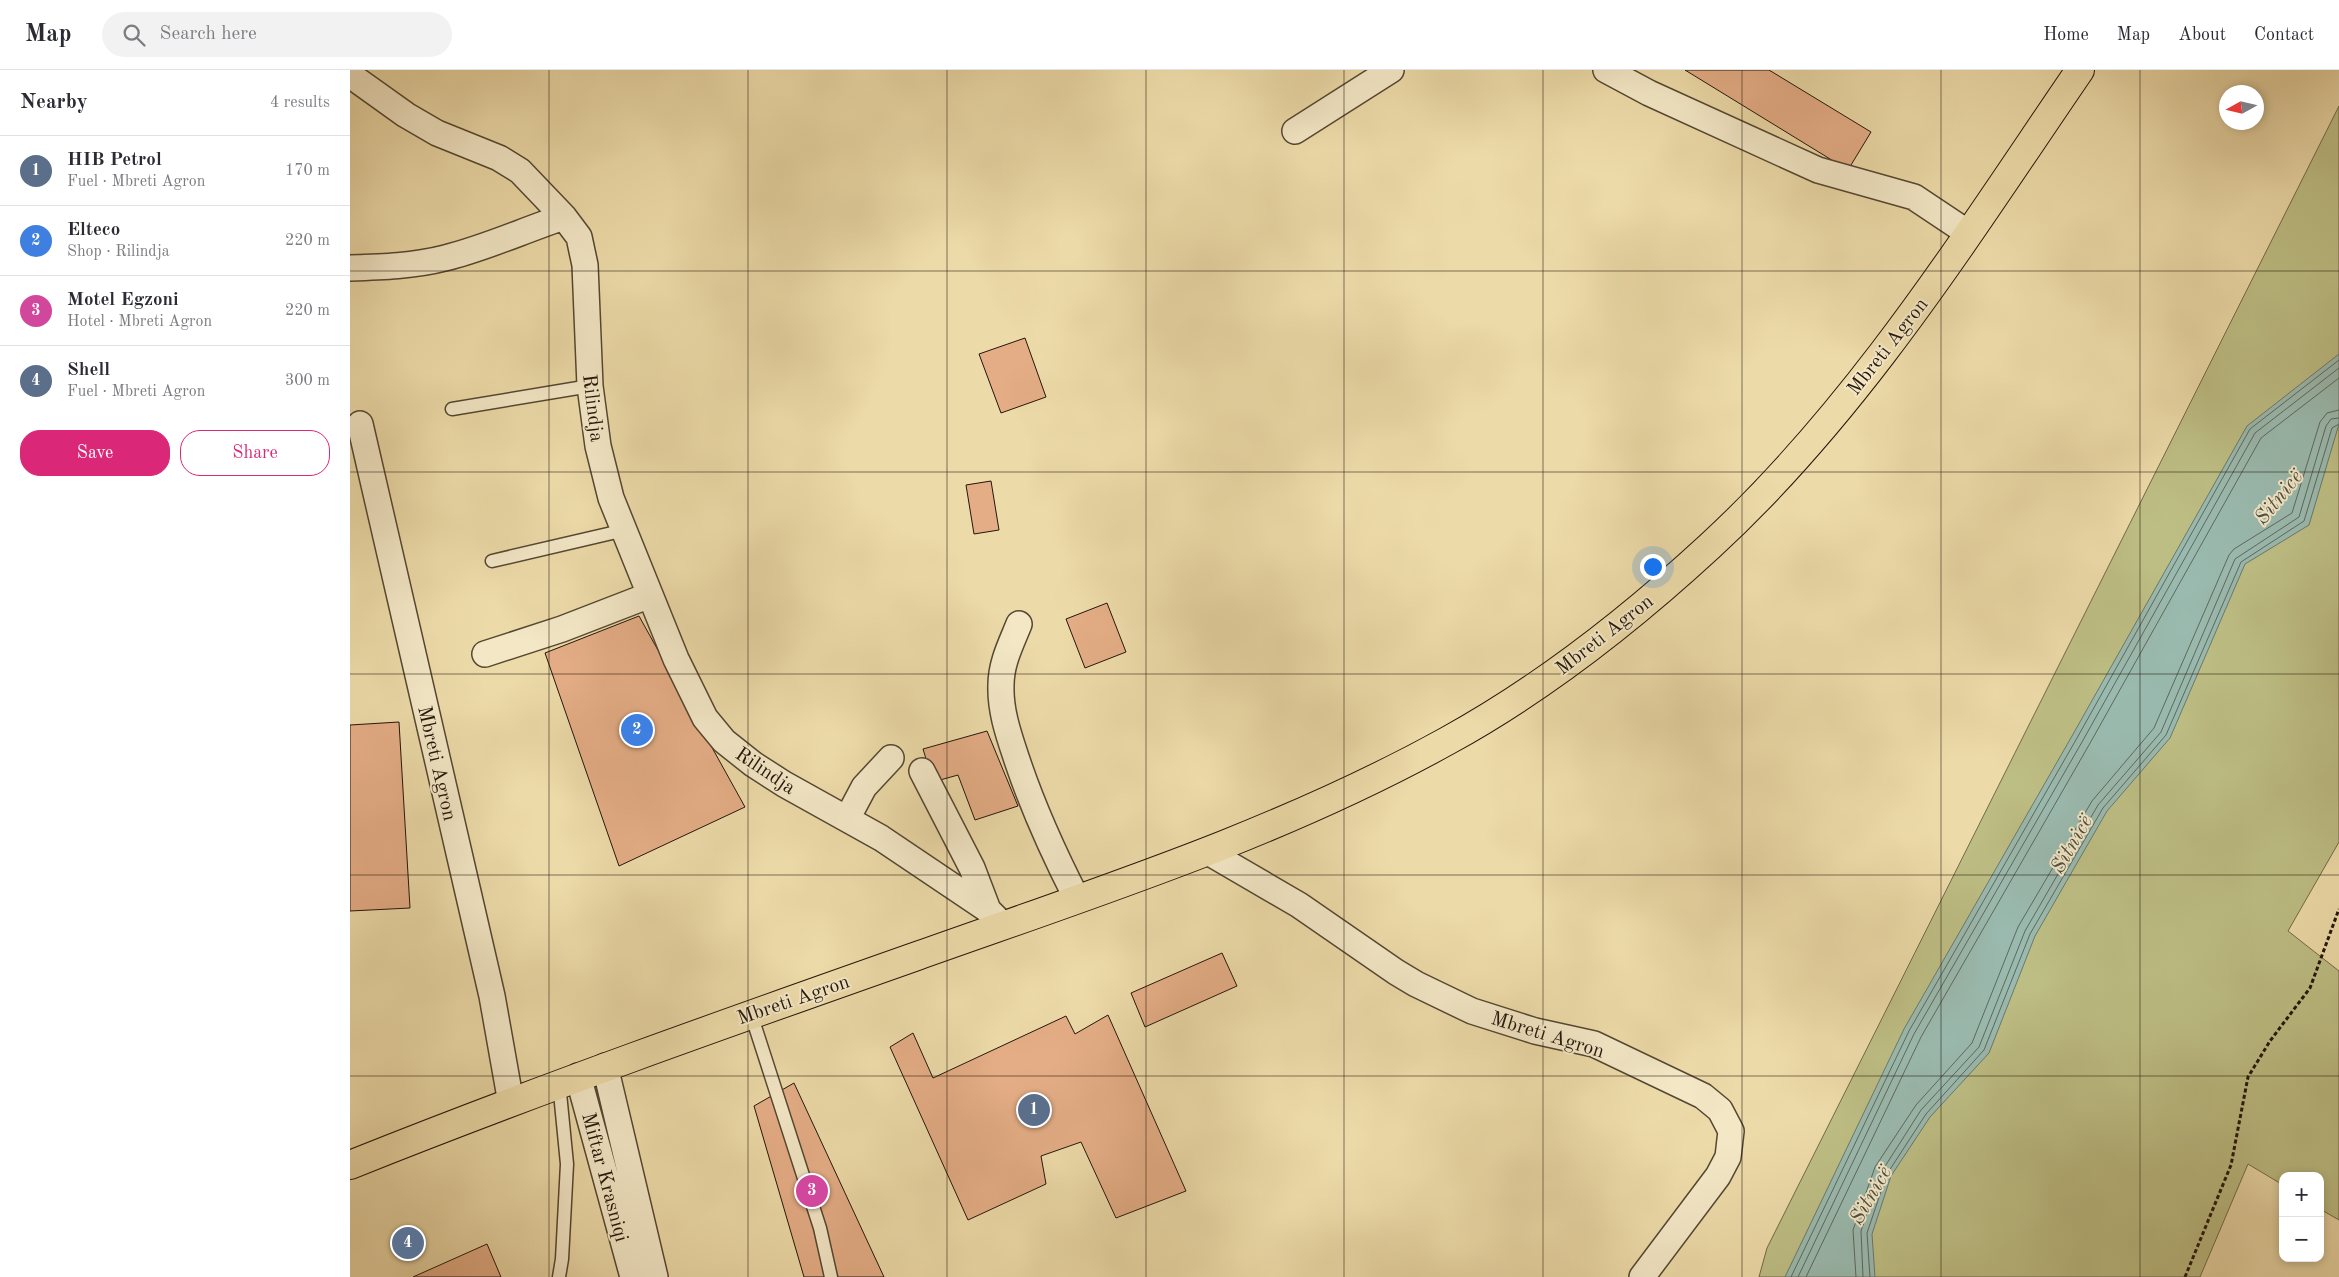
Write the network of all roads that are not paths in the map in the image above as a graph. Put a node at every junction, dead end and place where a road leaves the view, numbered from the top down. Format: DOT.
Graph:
graph roads {
  1 [pos="1392,70"];
  2 [pos="1606,70"];
  3 [pos="2080,70"];
  4 [pos="350,75"];
  5 [pos="1295,131"];
  6 [pos="564,217"];
  7 [pos="1968,234"];
  8 [pos="350,268"];
  9 [pos="590,386"];
  10 [pos="452,409"];
  11 [pos="360,424"];
  12 [pos="624,530"];
  13 [pos="492,561"];
  14 [pos="650,595"];
  15 [pos="1019,624"];
  16 [pos="485,654"];
  17 [pos="891,758"];
  18 [pos="922,771"];
  19 [pos="847,819"];
  20 [pos="1208,852"];
  21 [pos="1078,899"];
  22 [pos="996,918"];
  23 [pos="751,1014"];
  24 [pos="604,1066"];
  25 [pos="569,1080"];
  26 [pos="511,1103"];
  27 [pos="350,1165"];
  28 [pos="560,1277"];
  29 [pos="633,1277"];
  30 [pos="655,1277"];
  31 [pos="831,1277"];
  32 [pos="1642,1277"];
  1 -- 5 [label="street"];
  2 -- 7 [label="street"];
  3 -- 7 [label="main road, Mbreti Agron"];
  4 -- 6 [label="street, Rilindja"];
  6 -- 8 [label="street"];
  6 -- 9 [label="street, Rilindja"];
  7 -- 20 [label="main road, Mbreti Agron"];
  9 -- 10 [label="lane"];
  9 -- 12 [label="street, Rilindja"];
  11 -- 26 [label="street, Mbreti Agron"];
  12 -- 13 [label="lane"];
  12 -- 14 [label="street, Rilindja"];
  14 -- 16 [label="street"];
  14 -- 19 [label="street, Rilindja"];
  15 -- 21 [label="street"];
  17 -- 19 [label="street"];
  18 -- 22 [label="street"];
  19 -- 22 [label="street, Rilindja"];
  20 -- 21 [label="main road, Mbreti Agron"];
  20 -- 32 [label="street, Mbreti Agron"];
  21 -- 22 [label="main road, Mbreti Agron"];
  22 -- 23 [label="main road, Mbreti Agron"];
  23 -- 24 [label="main road, Mbreti Agron"];
  23 -- 31 [label="lane"];
  24 -- 25 [label="main road, Mbreti Agron"];
  24 -- 30 [label="street"];
  25 -- 26 [label="main road, Mbreti Agron"];
  25 -- 28 [label="lane"];
  25 -- 29 [label="street, Miftar Krasniqi"];
  26 -- 27 [label="main road, Mbreti Agron"];
}
